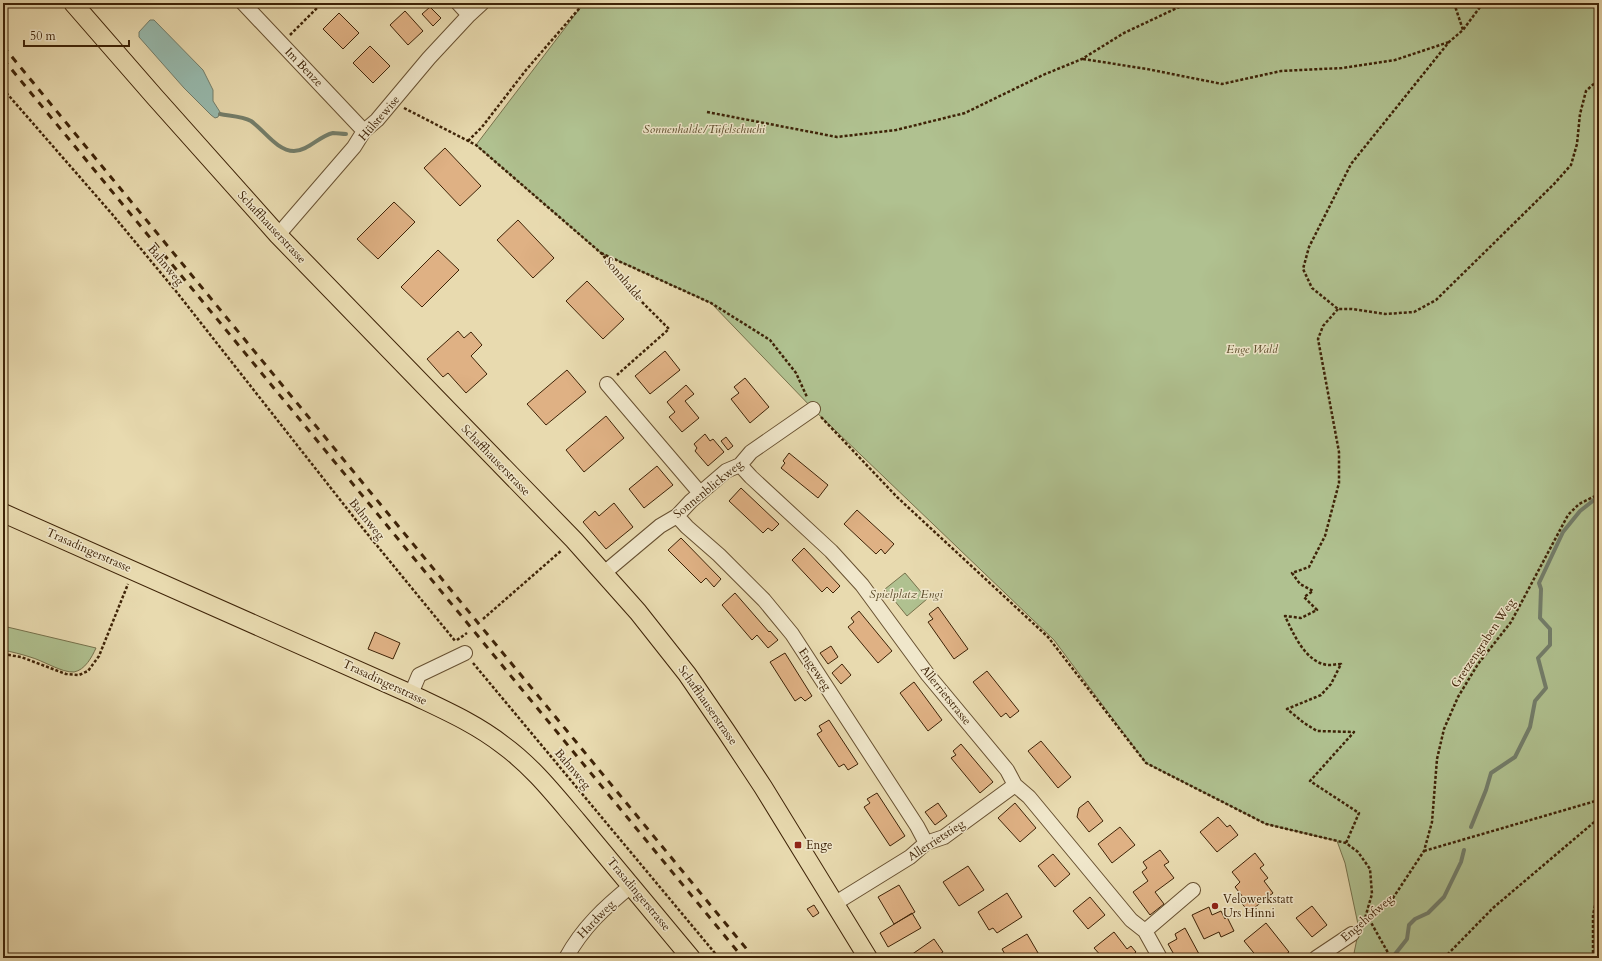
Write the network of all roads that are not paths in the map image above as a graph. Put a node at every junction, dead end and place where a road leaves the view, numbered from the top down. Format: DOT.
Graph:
graph roads {
  1 [pos="73,3"];
  2 [pos="243,3"];
  3 [pos="458,3"];
  4 [pos="482,3"];
  5 [pos="469,14"];
  6 [pos="364,131"];
  7 [pos="278,235"];
  8 [pos="607,384"];
  9 [pos="813,409"];
  10 [pos="740,465"];
  11 [pos="700,493"];
  12 [pos="3,513"];
  13 [pos="677,516"];
  14 [pos="604,573"];
  15 [pos="465,654"];
  16 [pos="411,694"];
  17 [pos="1015,785"];
  18 [pos="926,844"];
  19 [pos="632,885"];
  20 [pos="1193,890"];
  21 [pos="834,904"];
  22 [pos="1145,931"];
  23 [pos="1352,934"];
  24 [pos="566,958"];
  25 [pos="691,958"];
  26 [pos="868,958"];
  27 [pos="1160,958"];
  28 [pos="1316,958"];
  1 -- 7 [label="main road, Schaffhauserstrasse"];
  2 -- 6 [label="street, Im Benze"];
  3 -- 5 [label="street"];
  4 -- 5 [label="street, Hülstewise"];
  5 -- 6 [label="street, Hülstewise"];
  6 -- 7 [label="street, Hülstewise"];
  7 -- 14 [label="main road, Schaffhauserstrasse"];
  8 -- 11 [label="street"];
  9 -- 10 [label="street, Sonnenblickweg"];
  10 -- 11 [label="street, Sonnenblickweg"];
  10 -- 17 [label="street, Allerrietstrasse"];
  11 -- 13 [label="street, Sonnenblickweg"];
  12 -- 16 [label="main road, Trasadingerstrasse"];
  13 -- 14 [label="street, Sonnenblickweg"];
  13 -- 18 [label="street, Engeweg"];
  14 -- 21 [label="main road, Schaffhauserstrasse"];
  15 -- 16 [label="street"];
  16 -- 19 [label="main road, Trasadingerstrasse"];
  17 -- 18 [label="street, Allerrietstieg"];
  17 -- 22 [label="street, Allerrietstrasse"];
  18 -- 21 [label="street, Allerrietstieg"];
  19 -- 24 [label="street, Hardweg"];
  19 -- 25 [label="main road, Trasadingerstrasse"];
  20 -- 22 [label="street"];
  21 -- 26 [label="main road, Schaffhauserstrasse"];
  22 -- 27 [label="street, Allerrietstrasse"];
  23 -- 28 [label="street, Engehofweg"];
}
